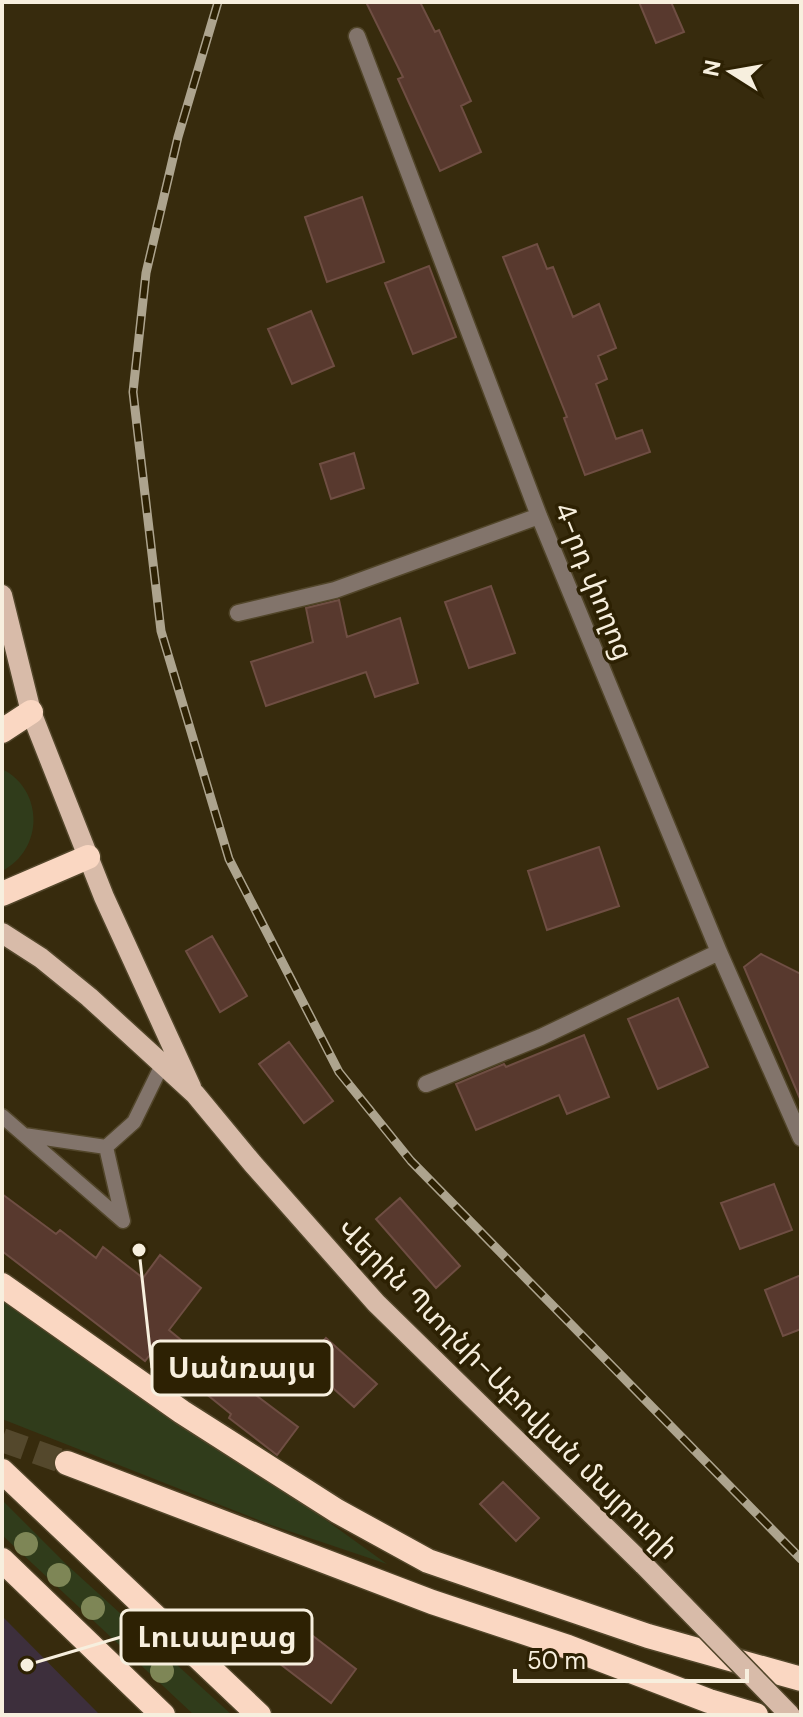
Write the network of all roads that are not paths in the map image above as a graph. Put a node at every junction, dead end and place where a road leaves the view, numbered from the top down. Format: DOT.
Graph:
graph roads {
  1 [pos="357,36"];
  2 [pos="539,516"];
  3 [pos="2,595"];
  4 [pos="238,613"];
  5 [pos="31,712"];
  6 [pos="2,731"];
  7 [pos="88,857"];
  8 [pos="2,894"];
  9 [pos="2,933"];
  10 [pos="719,952"];
  11 [pos="162,1065"];
  12 [pos="426,1084"];
  13 [pos="195,1094"];
  14 [pos="2,1116"];
  15 [pos="24,1135"];
  16 [pos="801,1138"];
  17 [pos="106,1147"];
  18 [pos="2,1285"];
  19 [pos="67,1463"];
  20 [pos="2,1471"];
  21 [pos="2,1560"];
  22 [pos="801,1679"];
  23 [pos="163,1715"];
  24 [pos="259,1715"];
  25 [pos="756,1715"];
  26 [pos="790,1715"];
  1 -- 2 [label="street, 4-րդ փողոց"];
  2 -- 4 [label="street"];
  2 -- 10 [label="street, 4-րդ փողոց"];
  3 -- 5 [label="main road, Վերին Պտղնի-Աբովյան մայրուղի"];
  5 -- 6 [label="highway"];
  5 -- 7 [label="main road, Վերին Պտղնի-Աբովյան մայրուղի"];
  7 -- 8 [label="highway"];
  7 -- 13 [label="main road, Վերին Պտղնի-Աբովյան մայրուղի"];
  9 -- 11 [label="main road, Վերին Պտղնի-Աբովյան մայրուղի"];
  10 -- 12 [label="street"];
  10 -- 16 [label="street, 4-րդ փողոց"];
  11 -- 13 [label="main road, Վերին Պտղնի-Աբովյան մայրուղի"];
  11 -- 17 [label="lane"];
  13 -- 26 [label="main road, Վերին Պտղնի-Աբովյան մայրուղի, bridge"];
  14 -- 15 [label="lane"];
  15 -- 17 [label="lane"];
  15 -- 17 [label="lane"];
  18 -- 22 [label="highway"];
  19 -- 25 [label="highway"];
  20 -- 24 [label="highway"];
  21 -- 23 [label="highway"];
}
